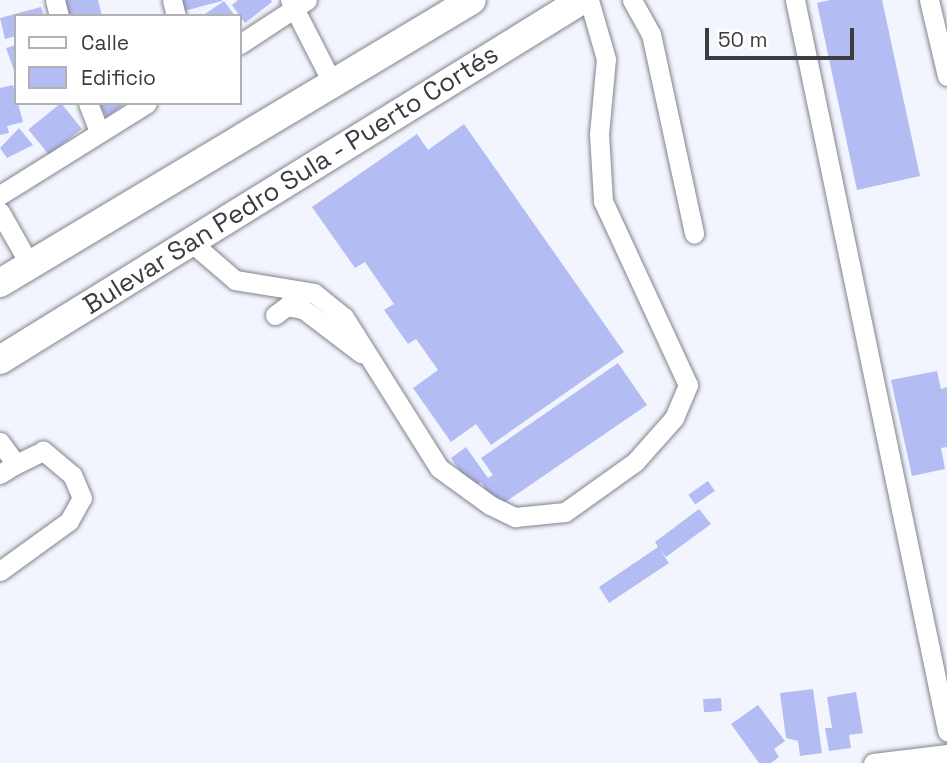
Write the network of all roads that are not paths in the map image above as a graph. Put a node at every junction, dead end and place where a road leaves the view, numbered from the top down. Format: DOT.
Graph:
graph roads {
  1 [pos="472,0"];
  2 [pos="582,0"];
  3 [pos="589,0"];
  4 [pos="632,0"];
  5 [pos="795,0"];
  6 [pos="929,0"];
  7 [pos="297,3"];
  8 [pos="242,43"];
  9 [pos="947,76"];
  10 [pos="334,86"];
  11 [pos="89,105"];
  12 [pos="144,105"];
  13 [pos="99,132"];
  14 [pos="0,194"];
  15 [pos="0,212"];
  16 [pos="694,233"];
  17 [pos="191,242"];
  18 [pos="30,265"];
  19 [pos="0,283"];
  20 [pos="275,315"];
  21 [pos="0,360"];
  22 [pos="378,367"];
  23 [pos="0,442"];
  24 [pos="8,469"];
  25 [pos="0,571"];
  26 [pos="947,731"];
  27 [pos="947,754"];
  28 [pos="873,763"];
  1 -- 10 [label="highway"];
  2 -- 17 [label="highway, Bulevar San Pedro Sula - Puerto Cortés"];
  3 -- 22 [label="street"];
  4 -- 16 [label="street"];
  5 -- 26 [label="street"];
  6 -- 9 [label="street"];
  7 -- 8 [label="street"];
  7 -- 10 [label="street"];
  10 -- 18 [label="highway"];
  11 -- 13 [label="street"];
  12 -- 13 [label="street"];
  13 -- 14 [label="street"];
  15 -- 18 [label="street"];
  17 -- 21 [label="highway, Bulevar San Pedro Sula - Puerto Cortés"];
  17 -- 22 [label="street"];
  18 -- 19 [label="highway"];
  20 -- 22 [label="street"];
  23 -- 24 [label="street"];
  24 -- 25 [label="street"];
  27 -- 28 [label="street"];
}
